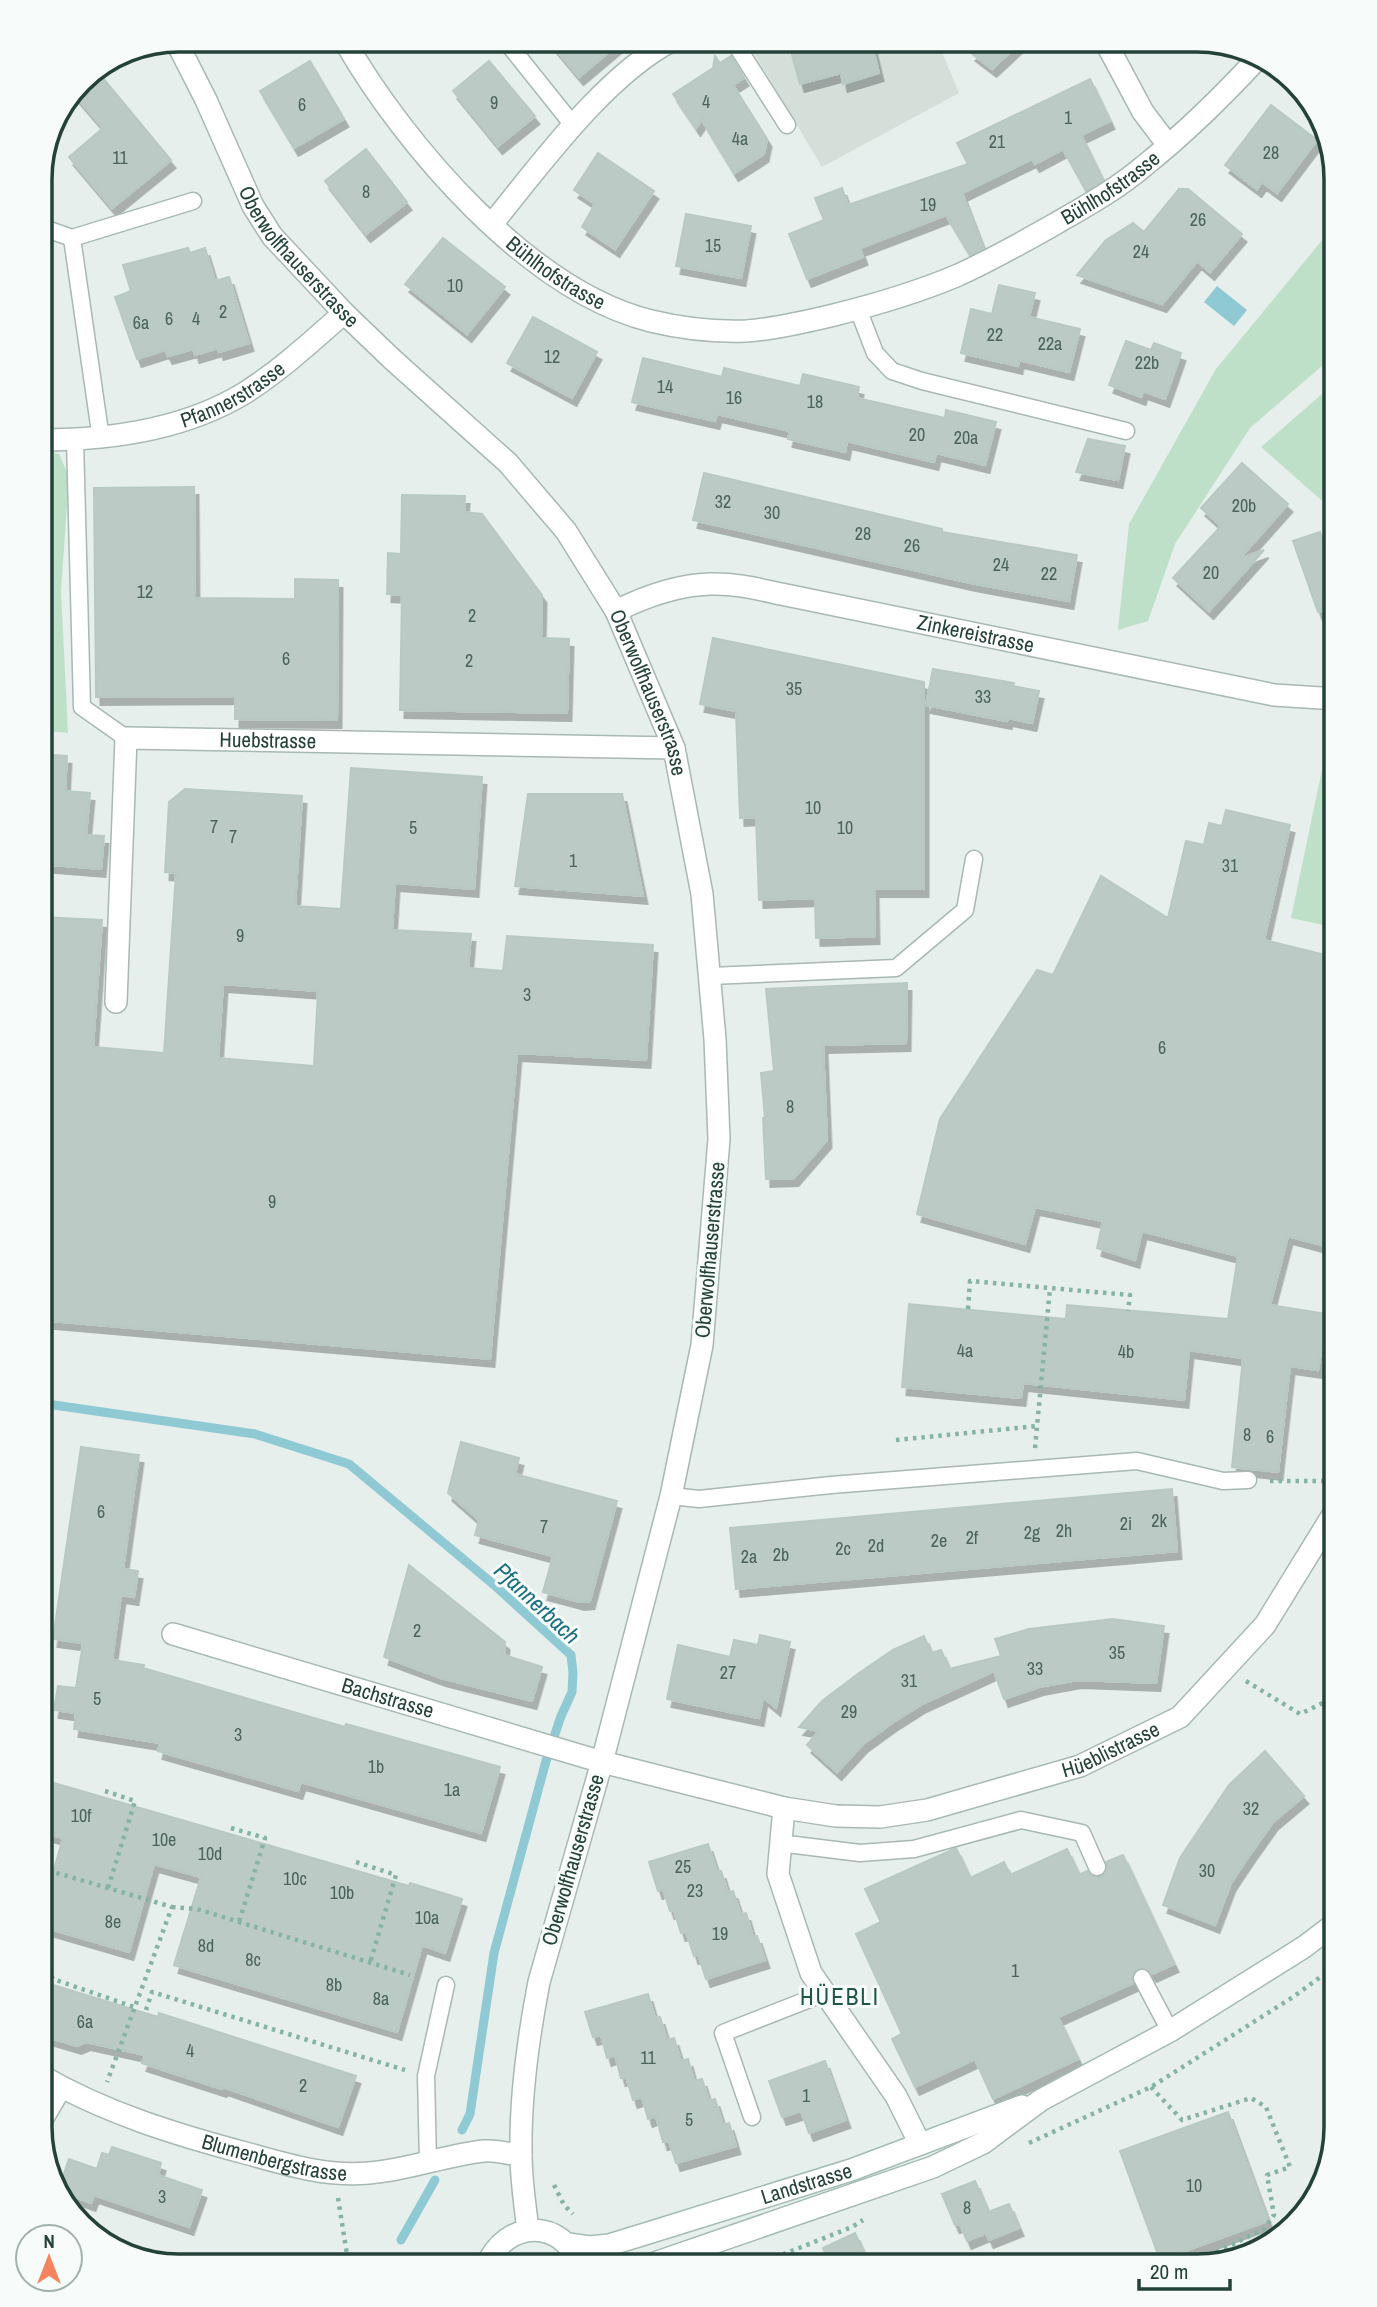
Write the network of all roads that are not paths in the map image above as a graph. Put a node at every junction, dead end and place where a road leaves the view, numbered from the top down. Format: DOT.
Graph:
graph roads {
  1 [pos="182,53"];
  2 [pos="351,53"];
  3 [pos="515,53"];
  4 [pos="655,53"];
  5 [pos="741,53"];
  6 [pos="1111,53"];
  7 [pos="1252,65"];
  8 [pos="573,125"];
  9 [pos="787,125"];
  10 [pos="1168,145"];
  11 [pos="193,201"];
  12 [pos="492,225"];
  13 [pos="53,231"];
  14 [pos="72,238"];
  15 [pos="858,309"];
  16 [pos="344,313"];
  17 [pos="1126,431"];
  18 [pos="102,439"];
  19 [pos="53,440"];
  20 [pos="75,440"];
  21 [pos="616,611"];
  22 [pos="1324,698"];
  23 [pos="127,738"];
  24 [pos="674,748"];
  25 [pos="974,859"];
  26 [pos="710,976"];
  27 [pos="116,1002"];
  28 [pos="1248,1480"];
  29 [pos="671,1496"];
  30 [pos="1324,1529"];
  31 [pos="173,1634"];
  32 [pos="601,1762"];
  33 [pos="784,1808"];
  34 [pos="779,1843"];
  35 [pos="1097,1867"];
  36 [pos="1324,1932"];
  37 [pos="1142,1978"];
  38 [pos="446,1985"];
  39 [pos="825,1993"];
  40 [pos="1170,2031"];
  41 [pos="52,2082"];
  42 [pos="61,2087"];
  43 [pos="1041,2100"];
  44 [pos="52,2102"];
  45 [pos="752,2117"];
  46 [pos="920,2144"];
  47 [pos="521,2155"];
  48 [pos="436,2160"];
  49 [pos="527,2230"];
  50 [pos="568,2244"];
  51 [pos="491,2254"];
  52 [pos="575,2254"];
  53 [pos="681,2254"];
  1 -- 16 [label="street, Oberwolfhauserstrasse"];
  2 -- 12 [label="street, Bühlhofstrasse"];
  3 -- 8 [label="lane"];
  4 -- 8 [label="street"];
  5 -- 9 [label="lane"];
  6 -- 10 [label="street"];
  7 -- 10 [label="street, Bühlhofstrasse"];
  8 -- 12 [label="street"];
  10 -- 15 [label="street, Bühlhofstrasse"];
  11 -- 14 [label="lane"];
  12 -- 15 [label="street, Bühlhofstrasse"];
  13 -- 14 [label="lane"];
  14 -- 18 [label="lane"];
  15 -- 17 [label="lane"];
  16 -- 18 [label="street, Pfannerstrasse"];
  16 -- 21 [label="street, Oberwolfhauserstrasse"];
  18 -- 20 [label="street, Pfannerstrasse"];
  19 -- 20 [label="street, Pfannerstrasse"];
  20 -- 23 [label="lane"];
  21 -- 22 [label="street, Zinkereistrasse"];
  21 -- 24 [label="street, Oberwolfhauserstrasse"];
  23 -- 24 [label="street, Huebstrasse"];
  23 -- 27 [label="street"];
  24 -- 26 [label="street, Oberwolfhauserstrasse"];
  25 -- 26 [label="lane"];
  26 -- 29 [label="street, Oberwolfhauserstrasse"];
  28 -- 29 [label="lane"];
  29 -- 32 [label="street, Oberwolfhauserstrasse"];
  30 -- 33 [label="street, Hüeblistrasse"];
  31 -- 32 [label="street, Bachstrasse"];
  32 -- 33 [label="street, Hüeblistrasse"];
  32 -- 47 [label="street, Oberwolfhauserstrasse"];
  33 -- 34 [label="street"];
  34 -- 35 [label="lane"];
  34 -- 39 [label="street"];
  36 -- 40 [label="street, Landstrasse"];
  37 -- 40 [label="lane"];
  38 -- 48 [label="lane"];
  39 -- 45 [label="lane"];
  39 -- 46 [label="street"];
  40 -- 43 [label="street, Landstrasse"];
  41 -- 42 [label="street, Blumenbergstrasse"];
  42 -- 44 [label="street"];
  42 -- 48 [label="street, Blumenbergstrasse"];
  43 -- 46 [label="street, Landstrasse"];
  43 -- 53 [label="street, Landstrasse"];
  46 -- 50 [label="street, Landstrasse"];
  47 -- 48 [label="street, Blumenbergstrasse"];
  47 -- 49 [label="street, Oberwolfhauserstrasse"];
  49 -- 50 [label="street"];
  49 -- 51 [label="street"];
  50 -- 52 [label="street"];
}
